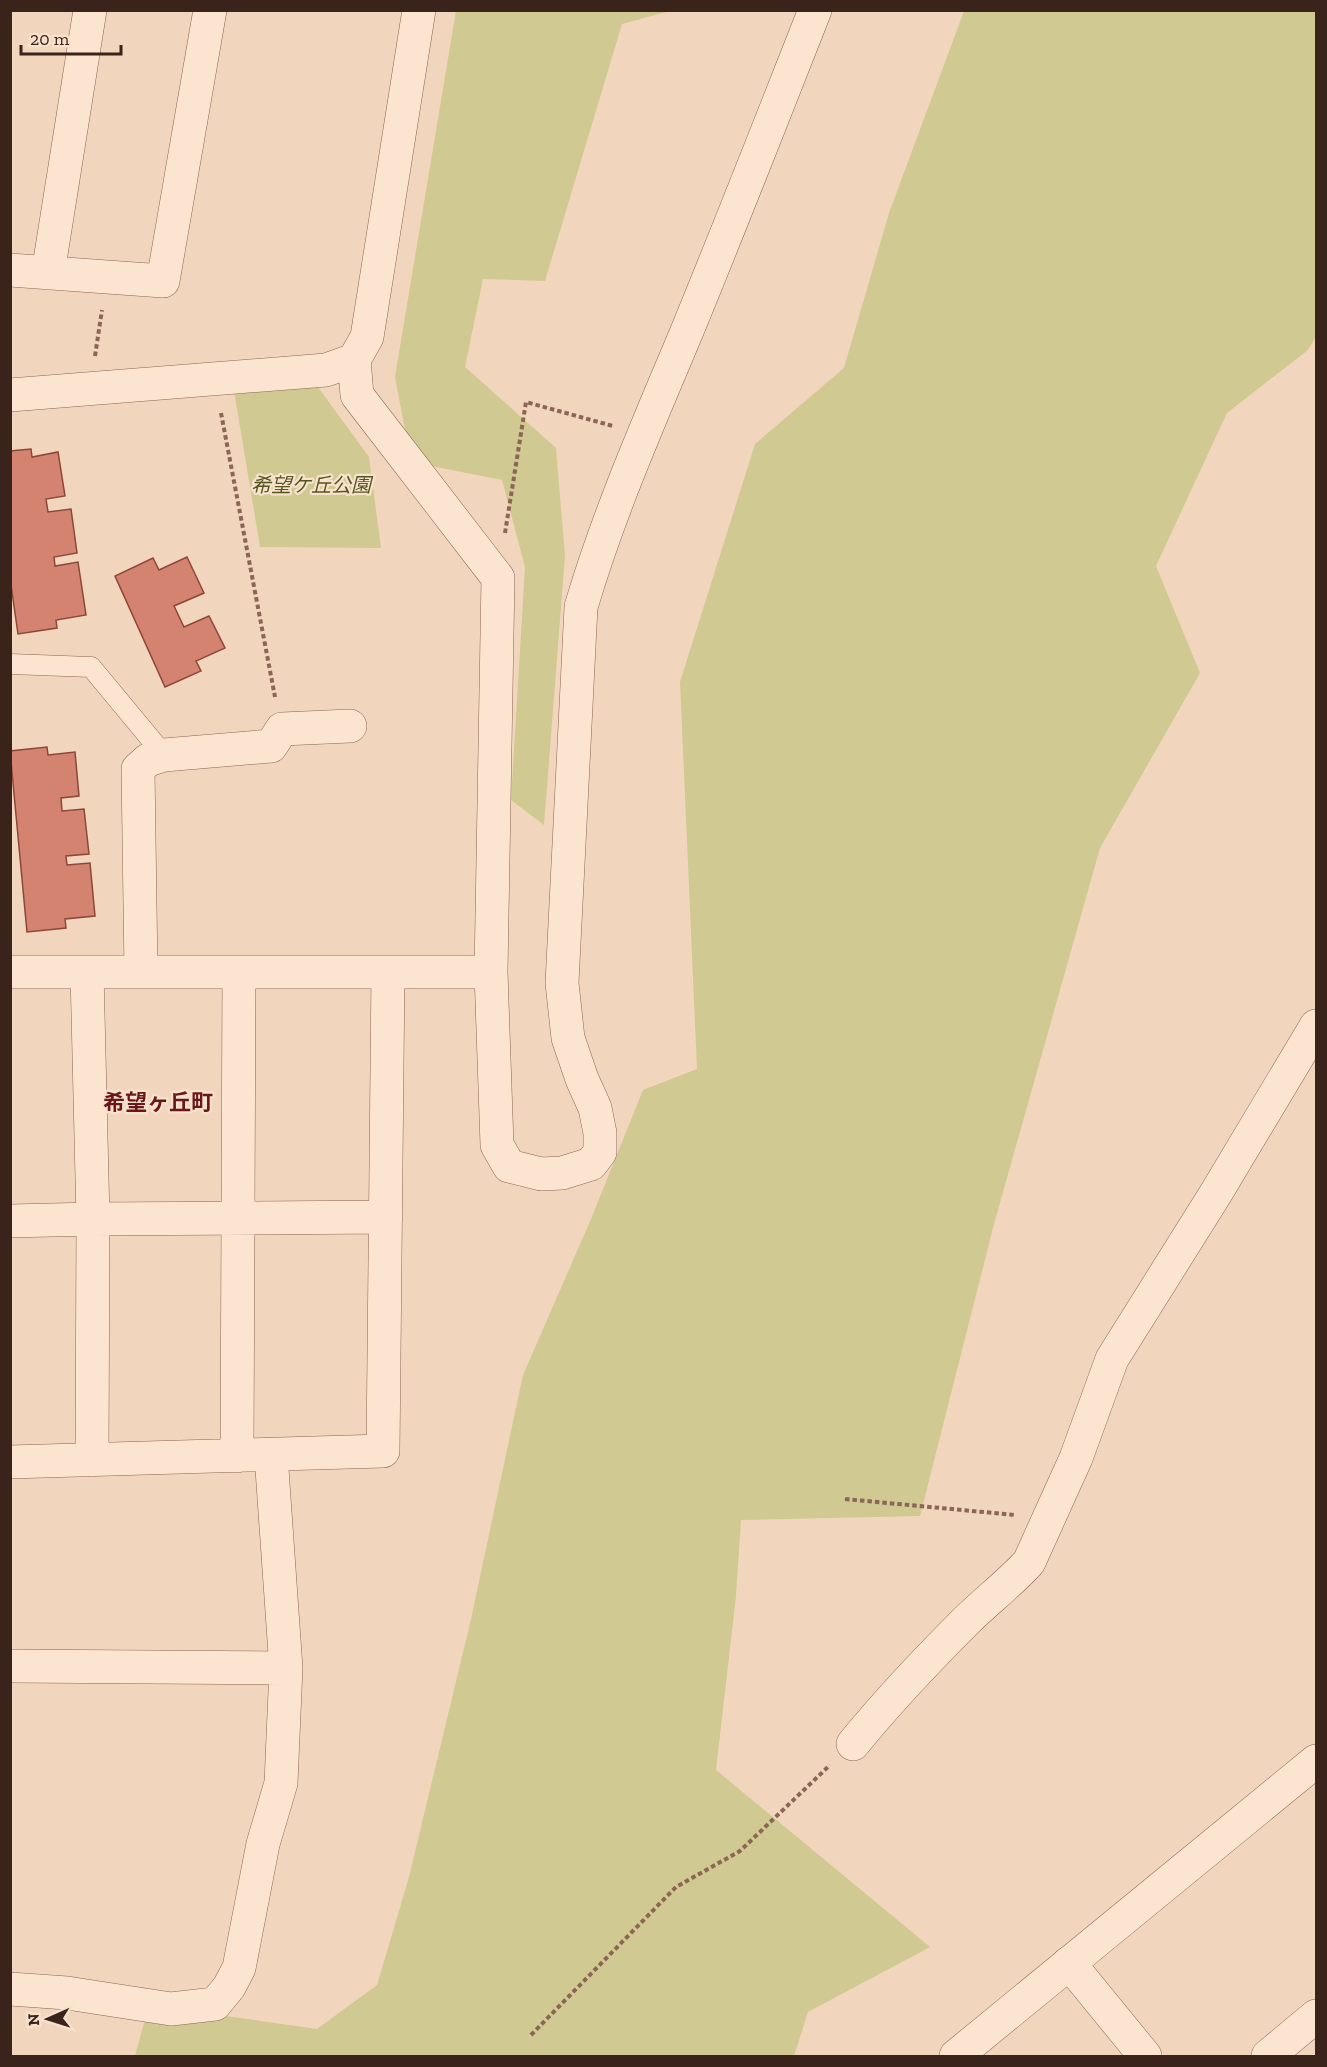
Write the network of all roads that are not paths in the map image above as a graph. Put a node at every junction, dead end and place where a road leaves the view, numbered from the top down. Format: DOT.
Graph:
graph roads {
  1 [pos="90,10"];
  2 [pos="210,10"];
  3 [pos="420,10"];
  4 [pos="816,10"];
  5 [pos="10,270"];
  6 [pos="48,273"];
  7 [pos="354,360"];
  8 [pos="10,395"];
  9 [pos="10,664"];
  10 [pos="350,726"];
  11 [pos="164,755"];
  12 [pos="10,972"];
  13 [pos="87,972"];
  14 [pos="141,972"];
  15 [pos="239,972"];
  16 [pos="388,972"];
  17 [pos="491,972"];
  18 [pos="1317,1026"];
  19 [pos="237,1218"];
  20 [pos="386,1218"];
  21 [pos="93,1219"];
  22 [pos="10,1221"];
  23 [pos="271,1455"];
  24 [pos="237,1456"];
  25 [pos="92,1460"];
  26 [pos="10,1462"];
  27 [pos="10,1666"];
  28 [pos="286,1668"];
  29 [pos="853,1744"];
  30 [pos="1317,1761"];
  31 [pos="1069,1964"];
  32 [pos="10,1989"];
  33 [pos="1317,2016"];
  34 [pos="956,2056"];
  35 [pos="1145,2056"];
  36 [pos="1268,2056"];
  1 -- 6 [label="street"];
  2 -- 6 [label="street"];
  3 -- 7 [label="street"];
  4 -- 17 [label="street"];
  5 -- 6 [label="street"];
  7 -- 8 [label="street"];
  7 -- 17 [label="street"];
  9 -- 11 [label="lane"];
  10 -- 11 [label="street"];
  11 -- 14 [label="street"];
  12 -- 13 [label="street"];
  13 -- 14 [label="street"];
  13 -- 21 [label="street"];
  14 -- 15 [label="street"];
  15 -- 16 [label="street"];
  15 -- 19 [label="street"];
  16 -- 17 [label="street"];
  16 -- 20 [label="street"];
  18 -- 29 [label="street"];
  19 -- 20 [label="street"];
  19 -- 21 [label="street"];
  19 -- 24 [label="street"];
  20 -- 23 [label="street"];
  21 -- 22 [label="street"];
  21 -- 25 [label="street"];
  23 -- 24 [label="street"];
  23 -- 28 [label="street"];
  24 -- 25 [label="street"];
  25 -- 26 [label="street"];
  27 -- 28 [label="street"];
  28 -- 32 [label="street"];
  30 -- 31 [label="street"];
  31 -- 34 [label="street"];
  31 -- 35 [label="street"];
  33 -- 36 [label="street"];
}
